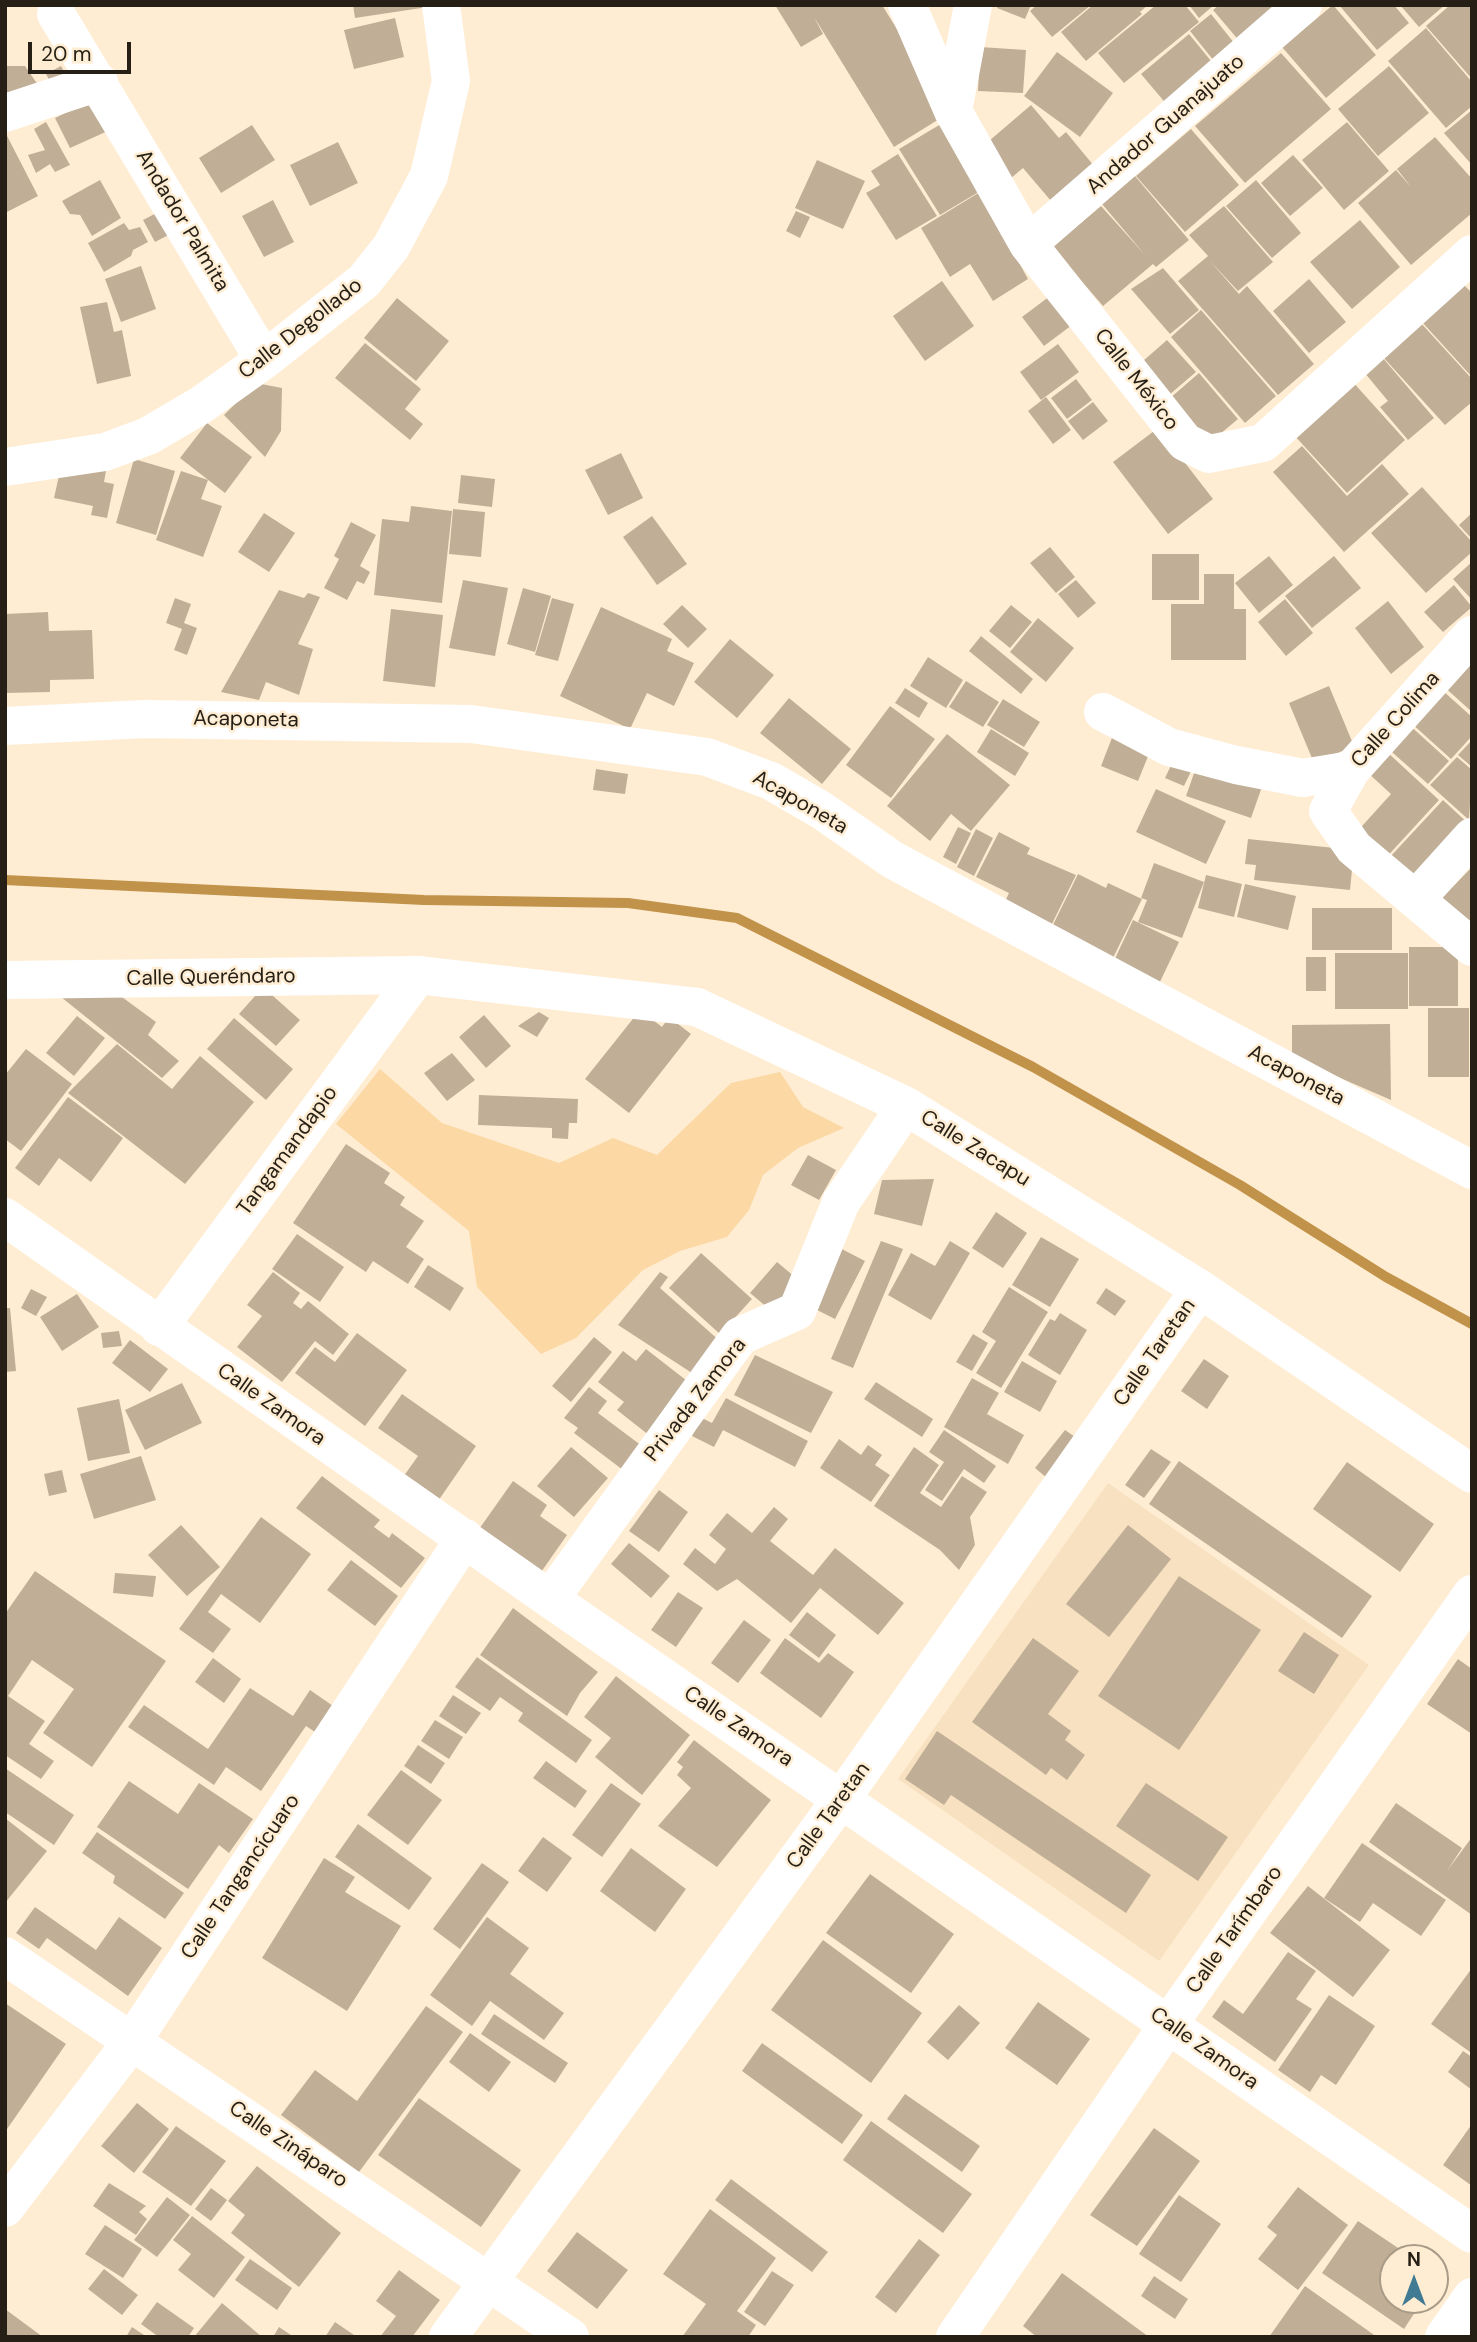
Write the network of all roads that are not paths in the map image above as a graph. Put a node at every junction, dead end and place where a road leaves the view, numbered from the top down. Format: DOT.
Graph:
graph roads {
  1 [pos="441,5"];
  2 [pos="906,5"];
  3 [pos="973,5"];
  4 [pos="1303,5"];
  5 [pos="56,14"];
  6 [pos="99,82"];
  7 [pos="953,111"];
  8 [pos="5,113"];
  9 [pos="1028,244"];
  10 [pos="1472,254"];
  11 [pos="264,360"];
  12 [pos="5,467"];
  13 [pos="1472,635"];
  14 [pos="1103,712"];
  15 [pos="5,726"];
  16 [pos="1351,770"];
  17 [pos="1472,837"];
  18 [pos="1416,899"];
  19 [pos="1472,947"];
  20 [pos="418,975"];
  21 [pos="5,980"];
  22 [pos="906,1106"];
  23 [pos="1472,1170"];
  24 [pos="5,1217"];
  25 [pos="1200,1289"];
  26 [pos="159,1327"];
  27 [pos="1472,1474"];
  28 [pos="465,1538"];
  29 [pos="1472,1594"];
  30 [pos="550,1599"];
  31 [pos="842,1798"];
  32 [pos="5,1956"];
  33 [pos="1168,2025"];
  34 [pos="133,2040"];
  35 [pos="5,2208"];
  36 [pos="1472,2234"];
  37 [pos="491,2281"];
  38 [pos="1472,2297"];
  39 [pos="448,2337"];
  40 [pos="570,2337"];
  41 [pos="954,2337"];
  42 [pos="1444,2337"];
  1 -- 11 [label="street, Calle Degollado"];
  2 -- 7 [label="street, Calle México"];
  3 -- 7 [label="street"];
  4 -- 9 [label="street, Andador Guanajuato"];
  5 -- 6 [label="street, Andador Palmita"];
  6 -- 8 [label="street"];
  6 -- 11 [label="street, Andador Palmita"];
  7 -- 9 [label="street, Calle México"];
  9 -- 10 [label="street, Calle México"];
  11 -- 12 [label="street, Calle Degollado"];
  13 -- 16 [label="street, Calle Colima"];
  14 -- 16 [label="street"];
  15 -- 23 [label="street, Acaponeta"];
  16 -- 18 [label="street, Calle Colima"];
  17 -- 18 [label="street"];
  18 -- 19 [label="street"];
  20 -- 21 [label="street, Calle Queréndaro"];
  20 -- 22 [label="street, Calle Zacapu"];
  20 -- 26 [label="street, Tangamandapio"];
  22 -- 25 [label="street, Calle Zacapu"];
  22 -- 30 [label="street, Privada Zamora"];
  24 -- 26 [label="street, Calle Zamora"];
  25 -- 27 [label="street, Calle Zacapu"];
  25 -- 31 [label="street, Calle Taretan"];
  26 -- 28 [label="street, Calle Zamora"];
  28 -- 30 [label="street, Calle Zamora"];
  28 -- 34 [label="street, Calle Tangancícuaro"];
  29 -- 33 [label="street, Calle Tarímbaro"];
  30 -- 31 [label="street, Calle Zamora"];
  31 -- 33 [label="street, Calle Zamora"];
  31 -- 37 [label="street, Calle Taretan"];
  32 -- 34 [label="street, Calle Zináparo"];
  33 -- 36 [label="street, Calle Zamora"];
  33 -- 41 [label="street, Calle Tarímbaro"];
  34 -- 35 [label="street, Calle Tangancícuaro"];
  34 -- 37 [label="street, Calle Zináparo"];
  37 -- 39 [label="street, Calle Taretan"];
  37 -- 40 [label="street, Calle Zináparo"];
  38 -- 42 [label="street"];
}
